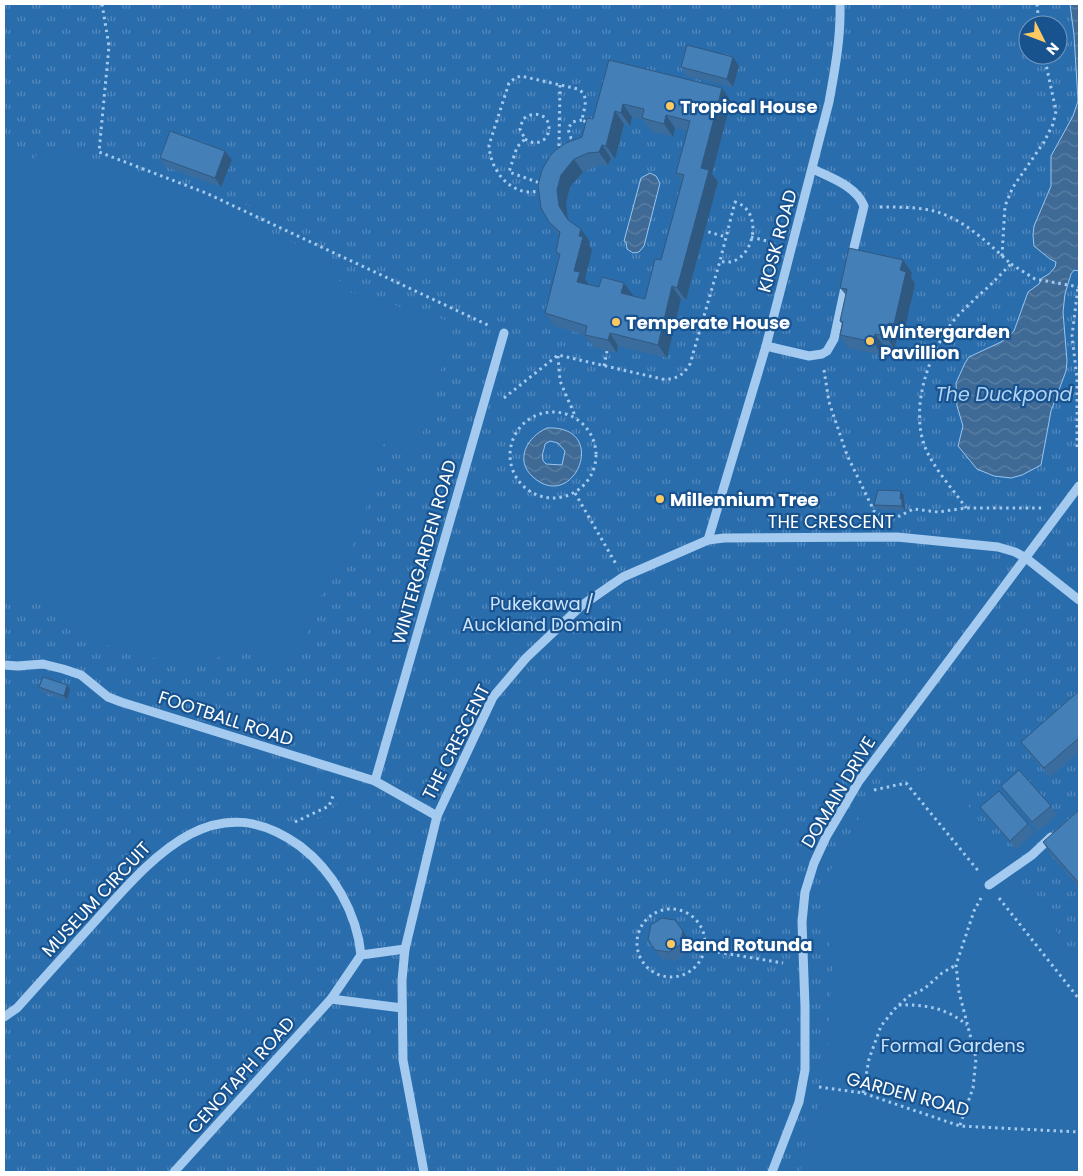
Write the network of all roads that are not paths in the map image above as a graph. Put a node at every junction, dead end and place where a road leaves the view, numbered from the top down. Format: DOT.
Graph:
graph roads {
  1 [pos="840,4"];
  2 [pos="813,169"];
  3 [pos="504,333"];
  4 [pos="766,346"];
  5 [pos="1077,489"];
  6 [pos="708,540"];
  7 [pos="1026,558"];
  8 [pos="1079,600"];
  9 [pos="4,664"];
  10 [pos="375,781"];
  11 [pos="437,816"];
  12 [pos="1059,830"];
  13 [pos="989,885"];
  14 [pos="405,949"];
  15 [pos="361,955"];
  16 [pos="331,999"];
  17 [pos="402,1008"];
  18 [pos="4,1017"];
  19 [pos="174,1172"];
  20 [pos="424,1172"];
  21 [pos="772,1172"];
  1 -- 2 [label="street, KIOSK ROAD"];
  2 -- 4 [label="street, KIOSK ROAD"];
  2 -- 4 [label="street"];
  3 -- 10 [label="street, WINTERGARDEN ROAD"];
  4 -- 6 [label="street, KIOSK ROAD"];
  5 -- 7 [label="street, DOMAIN DRIVE"];
  6 -- 7 [label="street, THE CRESCENT"];
  6 -- 11 [label="street, THE CRESCENT"];
  7 -- 8 [label="street, THE CRESCENT"];
  7 -- 21 [label="street, DOMAIN DRIVE"];
  9 -- 10 [label="street, FOOTBALL ROAD"];
  10 -- 11 [label="street, FOOTBALL ROAD"];
  11 -- 14 [label="street, THE CRESCENT"];
  12 -- 13 [label="street"];
  14 -- 15 [label="street"];
  14 -- 17 [label="street, THE CRESCENT"];
  15 -- 16 [label="street, CENOTAPH ROAD"];
  15 -- 18 [label="street, MUSEUM CIRCUIT"];
  16 -- 17 [label="street"];
  16 -- 19 [label="street, CENOTAPH ROAD"];
  17 -- 20 [label="street, THE CRESCENT"];
}
